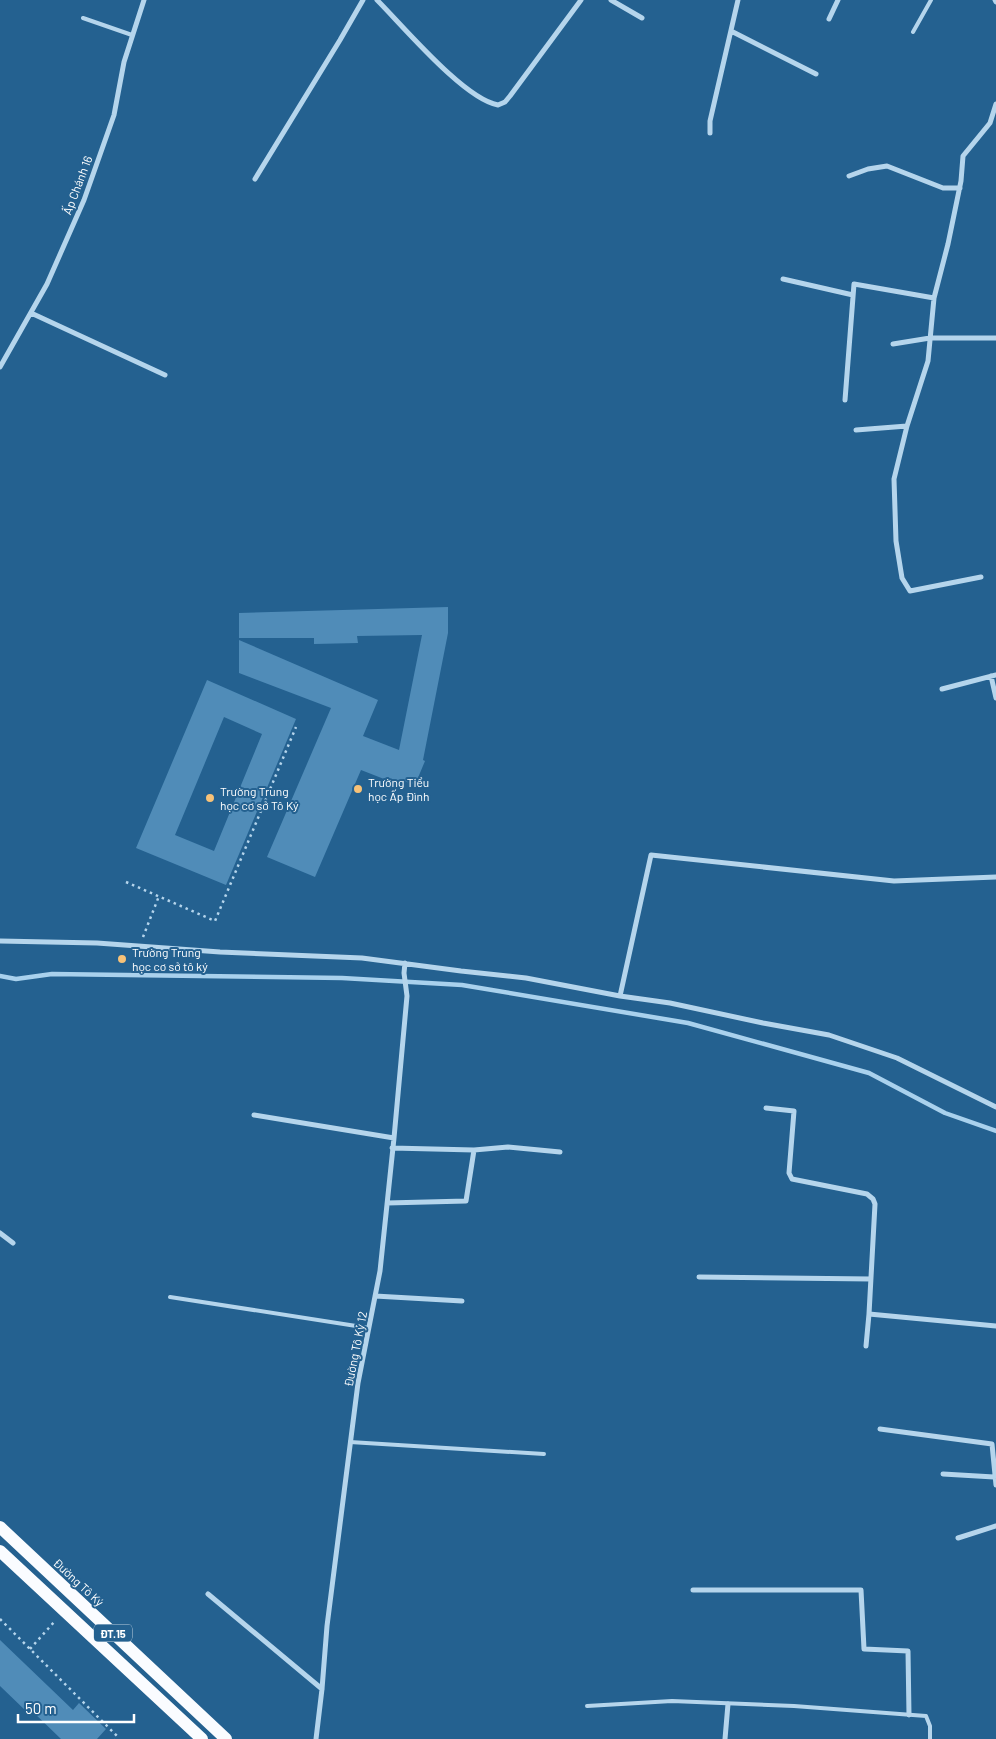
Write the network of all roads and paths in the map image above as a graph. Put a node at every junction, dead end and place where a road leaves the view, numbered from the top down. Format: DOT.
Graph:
graph roads {
  1 [pos="144,0"];
  2 [pos="363,0"];
  3 [pos="378,0"];
  4 [pos="581,0"];
  5 [pos="611,0"];
  6 [pos="738,0"];
  7 [pos="838,0"];
  8 [pos="931,0"];
  9 [pos="84,18"];
  10 [pos="642,18"];
  11 [pos="829,19"];
  12 [pos="731,31"];
  13 [pos="913,32"];
  14 [pos="132,35"];
  15 [pos="816,74"];
  16 [pos="996,104"];
  17 [pos="710,133"];
  18 [pos="849,176"];
  19 [pos="255,179"];
  20 [pos="960,188"];
  21 [pos="783,279"];
  22 [pos="853,294"];
  23 [pos="934,298"];
  24 [pos="31,313"];
  25 [pos="930,338"];
  26 [pos="996,338"];
  27 [pos="893,344"];
  28 [pos="0,367"];
  29 [pos="165,374"];
  30 [pos="845,400"];
  31 [pos="907,426"];
  32 [pos="856,430"];
  33 [pos="981,577"];
  34 [pos="994,676"];
  35 [pos="942,689"];
  36 [pos="996,698"];
  37 [pos="296,727"];
  38 [pos="996,877"];
  39 [pos="126,882"];
  40 [pos="159,896"];
  41 [pos="0,941"];
  42 [pos="139,946"];
  43 [pos="405,964"];
  44 [pos="620,996"];
  45 [pos="996,1106"];
  46 [pos="766,1108"];
  47 [pos="254,1115"];
  48 [pos="394,1138"];
  49 [pos="392,1148"];
  50 [pos="474,1150"];
  51 [pos="560,1152"];
  52 [pos="386,1203"];
  53 [pos="0,1233"];
  54 [pos="13,1243"];
  55 [pos="699,1277"];
  56 [pos="871,1279"];
  57 [pos="375,1296"];
  58 [pos="170,1297"];
  59 [pos="462,1301"];
  60 [pos="869,1314"];
  61 [pos="996,1326"];
  62 [pos="369,1328"];
  63 [pos="866,1346"];
  64 [pos="880,1429"];
  65 [pos="350,1442"];
  66 [pos="544,1454"];
  67 [pos="943,1474"];
  68 [pos="994,1477"];
  69 [pos="996,1485"];
  70 [pos="996,1526"];
  71 [pos="0,1527"];
  72 [pos="958,1538"];
  73 [pos="0,1551"];
  74 [pos="693,1590"];
  75 [pos="208,1594"];
  76 [pos="64,1611"];
  77 [pos="0,1619"];
  78 [pos="30,1649"];
  79 [pos="322,1689"];
  80 [pos="728,1704"];
  81 [pos="587,1706"];
  82 [pos="909,1715"];
  83 [pos="115,1739"];
  84 [pos="202,1739"];
  85 [pos="226,1739"];
  86 [pos="316,1739"];
  87 [pos="725,1739"];
  88 [pos="930,1739"];
  1 -- 14 [label="street, Ấp Chánh 16"];
  2 -- 19 [label="street"];
  3 -- 4 [label="street"];
  5 -- 10 [label="street"];
  6 -- 12 [label="street"];
  7 -- 11 [label="street"];
  8 -- 13 [label="lane"];
  9 -- 14 [label="lane"];
  12 -- 15 [label="street"];
  12 -- 17 [label="street"];
  14 -- 24 [label="street, Ấp Chánh 16"];
  16 -- 20 [label="street"];
  18 -- 20 [label="street"];
  20 -- 23 [label="street"];
  21 -- 22 [label="street"];
  22 -- 23 [label="street"];
  22 -- 30 [label="street"];
  23 -- 25 [label="street"];
  24 -- 28 [label="street, Ấp Chánh 16"];
  24 -- 29 [label="street"];
  25 -- 26 [label="street"];
  25 -- 27 [label="street"];
  25 -- 31 [label="street"];
  31 -- 32 [label="street"];
  31 -- 33 [label="street"];
  34 -- 35 [label="street"];
  34 -- 36 [label="street"];
  37 -- 40 [label="path"];
  38 -- 44 [label="street"];
  39 -- 40 [label="path"];
  40 -- 42 [label="path"];
  41 -- 42 [label="street"];
  42 -- 43 [label="street"];
  43 -- 44 [label="street"];
  43 -- 48 [label="street, Đường Tô Ký 12"];
  44 -- 45 [label="street"];
  46 -- 56 [label="street"];
  47 -- 48 [label="street"];
  48 -- 49 [label="street, Đường Tô Ký 12"];
  49 -- 50 [label="street"];
  49 -- 52 [label="street, Đường Tô Ký 12"];
  50 -- 51 [label="street"];
  50 -- 52 [label="street"];
  52 -- 57 [label="street, Đường Tô Ký 12"];
  53 -- 54 [label="street"];
  55 -- 56 [label="street"];
  56 -- 60 [label="street"];
  57 -- 59 [label="street"];
  57 -- 62 [label="street, Đường Tô Ký 12"];
  58 -- 62 [label="lane"];
  60 -- 61 [label="street"];
  60 -- 63 [label="street"];
  62 -- 65 [label="street, Đường Tô Ký 12"];
  64 -- 68 [label="street"];
  65 -- 66 [label="lane"];
  65 -- 79 [label="street, Đường Tô Ký 12"];
  67 -- 68 [label="street"];
  68 -- 69 [label="street"];
  70 -- 72 [label="street"];
  71 -- 85 [label="main road, Đường Tô Ký / ĐT.15"];
  73 -- 76 [label="main road, ĐT.15"];
  74 -- 82 [label="street"];
  75 -- 79 [label="street"];
  76 -- 78 [label="path"];
  76 -- 84 [label="main road, ĐT.15"];
  77 -- 78 [label="path"];
  78 -- 83 [label="path"];
  79 -- 86 [label="street, Đường Tô Ký 12"];
  80 -- 81 [label="lane"];
  80 -- 82 [label="lane"];
  80 -- 87 [label="street"];
  82 -- 88 [label="lane"];
}
